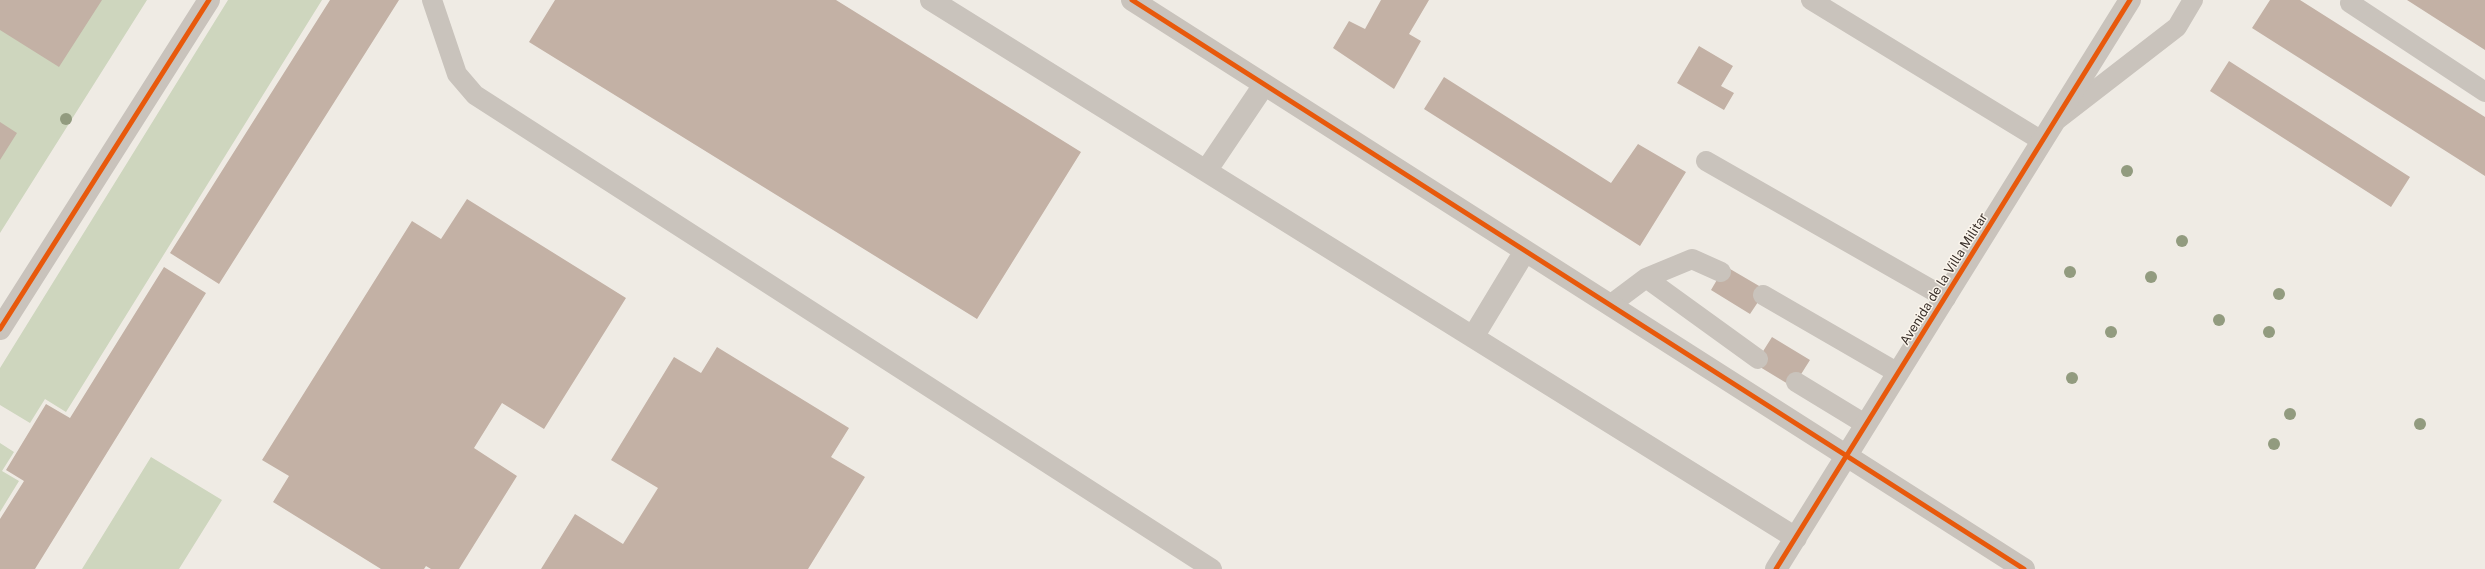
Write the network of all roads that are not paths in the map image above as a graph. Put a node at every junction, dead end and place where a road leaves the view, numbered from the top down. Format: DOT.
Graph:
graph roads {
  1 [pos="209,0"];
  2 [pos="432,0"];
  3 [pos="931,0"];
  4 [pos="1132,0"];
  5 [pos="1811,0"];
  6 [pos="2130,0"];
  7 [pos="2194,0"];
  8 [pos="2352,0"];
  9 [pos="1264,84"];
  10 [pos="2485,92"];
  11 [pos="2056,121"];
  12 [pos="2042,141"];
  13 [pos="1706,161"];
  14 [pos="1206,171"];
  15 [pos="1525,251"];
  16 [pos="1721,272"];
  17 [pos="1646,278"];
  18 [pos="1764,295"];
  19 [pos="1946,298"];
  20 [pos="1610,305"];
  21 [pos="0,329"];
  22 [pos="1473,337"];
  23 [pos="1758,359"];
  24 [pos="1898,373"];
  25 [pos="1796,382"];
  26 [pos="1865,424"];
  27 [pos="1845,455"];
  28 [pos="1796,538"];
  29 [pos="1212,569"];
  30 [pos="1776,569"];
  31 [pos="2024,569"];
  1 -- 21 [label="street"];
  2 -- 29 [label="lane"];
  3 -- 14 [label="street"];
  4 -- 9 [label="street"];
  5 -- 12 [label="lane"];
  6 -- 11 [label="street, Avenida de la Villa Militar"];
  7 -- 11 [label="lane"];
  8 -- 10 [label="lane"];
  9 -- 14 [label="street"];
  9 -- 15 [label="street"];
  11 -- 12 [label="street, Avenida de la Villa Militar"];
  12 -- 19 [label="street, Avenida de la Villa Militar"];
  13 -- 19 [label="lane"];
  14 -- 22 [label="street"];
  15 -- 20 [label="street"];
  15 -- 22 [label="street"];
  16 -- 17 [label="lane"];
  17 -- 20 [label="lane"];
  17 -- 23 [label="lane"];
  18 -- 24 [label="lane"];
  19 -- 24 [label="street, Avenida de la Villa Militar"];
  20 -- 27 [label="street"];
  22 -- 28 [label="street"];
  24 -- 26 [label="street, Avenida de la Villa Militar"];
  25 -- 26 [label="lane"];
  26 -- 27 [label="street, Avenida de la Villa Militar"];
  27 -- 28 [label="street, Avenida de la Villa Militar"];
  27 -- 31 [label="street"];
  28 -- 30 [label="street, Avenida de la Villa Militar"];
}
